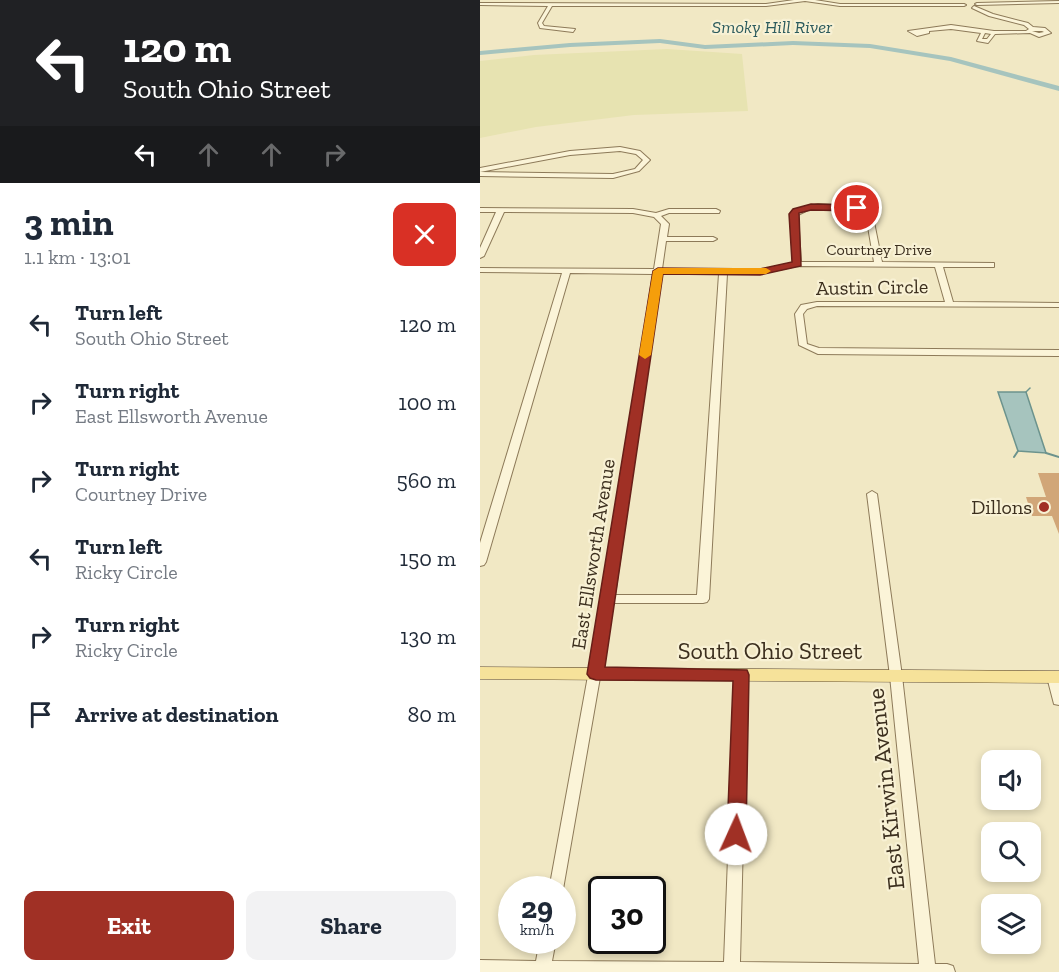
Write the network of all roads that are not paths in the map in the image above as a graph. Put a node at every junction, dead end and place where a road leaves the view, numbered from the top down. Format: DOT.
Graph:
graph roads {
  1 [pos="805,0"];
  2 [pos="606,2"];
  3 [pos="950,2"];
  4 [pos="1059,2"];
  5 [pos="480,3"];
  6 [pos="551,4"];
  7 [pos="975,6"];
  8 [pos="985,13"];
  9 [pos="545,28"];
  10 [pos="1040,29"];
  11 [pos="573,30"];
  12 [pos="925,30"];
  13 [pos="536,31"];
  14 [pos="1030,31"];
  15 [pos="1059,31"];
  16 [pos="984,32"];
  17 [pos="1048,32"];
  18 [pos="994,33"];
  19 [pos="502,170"];
  20 [pos="480,172"];
  21 [pos="480,210"];
  22 [pos="501,210"];
  23 [pos="716,211"];
  24 [pos="656,215"];
  25 [pos="664,239"];
  26 [pos="713,239"];
  27 [pos="480,256"];
  28 [pos="878,263"];
  29 [pos="797,264"];
  30 [pos="938,264"];
  31 [pos="991,265"];
  32 [pos="480,270"];
  33 [pos="567,271"];
  34 [pos="658,271"];
  35 [pos="723,272"];
  36 [pos="950,304"];
  37 [pos="1059,305"];
  38 [pos="1059,353"];
  39 [pos="872,494"];
  40 [pos="480,561"];
  41 [pos="608,599"];
  42 [pos="480,673"];
  43 [pos="596,674"];
  44 [pos="741,675"];
  45 [pos="896,676"];
  46 [pos="1056,677"];
  47 [pos="1059,700"];
  48 [pos="560,876"];
  49 [pos="546,954"];
  50 [pos="480,968"];
  51 [pos="543,970"];
  52 [pos="732,971"];
  53 [pos="928,972"];
  54 [pos="947,972"];
  1 -- 2 [label="street"];
  1 -- 3 [label="street"];
  2 -- 6 [label="street"];
  3 -- 7 [label="street"];
  4 -- 7 [label="street"];
  5 -- 6 [label="street"];
  6 -- 9 [label="street"];
  7 -- 8 [label="street"];
  8 -- 10 [label="street"];
  8 -- 14 [label="street"];
  9 -- 11 [label="street"];
  9 -- 13 [label="street"];
  10 -- 14 [label="street"];
  10 -- 17 [label="street"];
  12 -- 16 [label="street"];
  14 -- 17 [label="street"];
  14 -- 18 [label="street"];
  15 -- 17 [label="street"];
  16 -- 18 [label="street"];
  16 -- 18 [label="street"];
  19 -- 19 [label="street"];
  19 -- 20 [label="street"];
  21 -- 22 [label="street"];
  22 -- 24 [label="street"];
  22 -- 27 [label="street"];
  23 -- 24 [label="street"];
  24 -- 25 [label="street, East Ellsworth Avenue"];
  25 -- 26 [label="street"];
  25 -- 34 [label="street, East Ellsworth Avenue"];
  28 -- 29 [label="street, Courtney Drive"];
  28 -- 29 [label="street"];
  28 -- 30 [label="street, Courtney Drive"];
  29 -- 35 [label="street, Courtney Drive"];
  30 -- 31 [label="street, Courtney Drive"];
  30 -- 36 [label="street"];
  32 -- 33 [label="street, Courtney Drive"];
  33 -- 34 [label="street, Courtney Drive"];
  33 -- 40 [label="street"];
  34 -- 35 [label="street, Courtney Drive"];
  34 -- 41 [label="street, East Ellsworth Avenue"];
  35 -- 41 [label="street"];
  36 -- 37 [label="street, Austin Circle"];
  36 -- 38 [label="street, Austin Circle"];
  39 -- 45 [label="street, East Kirwin Avenue"];
  41 -- 43 [label="street, East Ellsworth Avenue"];
  42 -- 43 [label="main road, South Ohio Street"];
  43 -- 44 [label="main road, South Ohio Street"];
  43 -- 48 [label="street, East Ellsworth Avenue"];
  44 -- 45 [label="main road, South Ohio Street"];
  44 -- 52 [label="street"];
  45 -- 46 [label="main road, South Ohio Street"];
  45 -- 53 [label="street, East Kirwin Avenue"];
  46 -- 47 [label="street"];
  49 -- 51 [label="street"];
  50 -- 51 [label="street"];
  51 -- 52 [label="street"];
  52 -- 53 [label="street"];
  53 -- 54 [label="street"];
}
